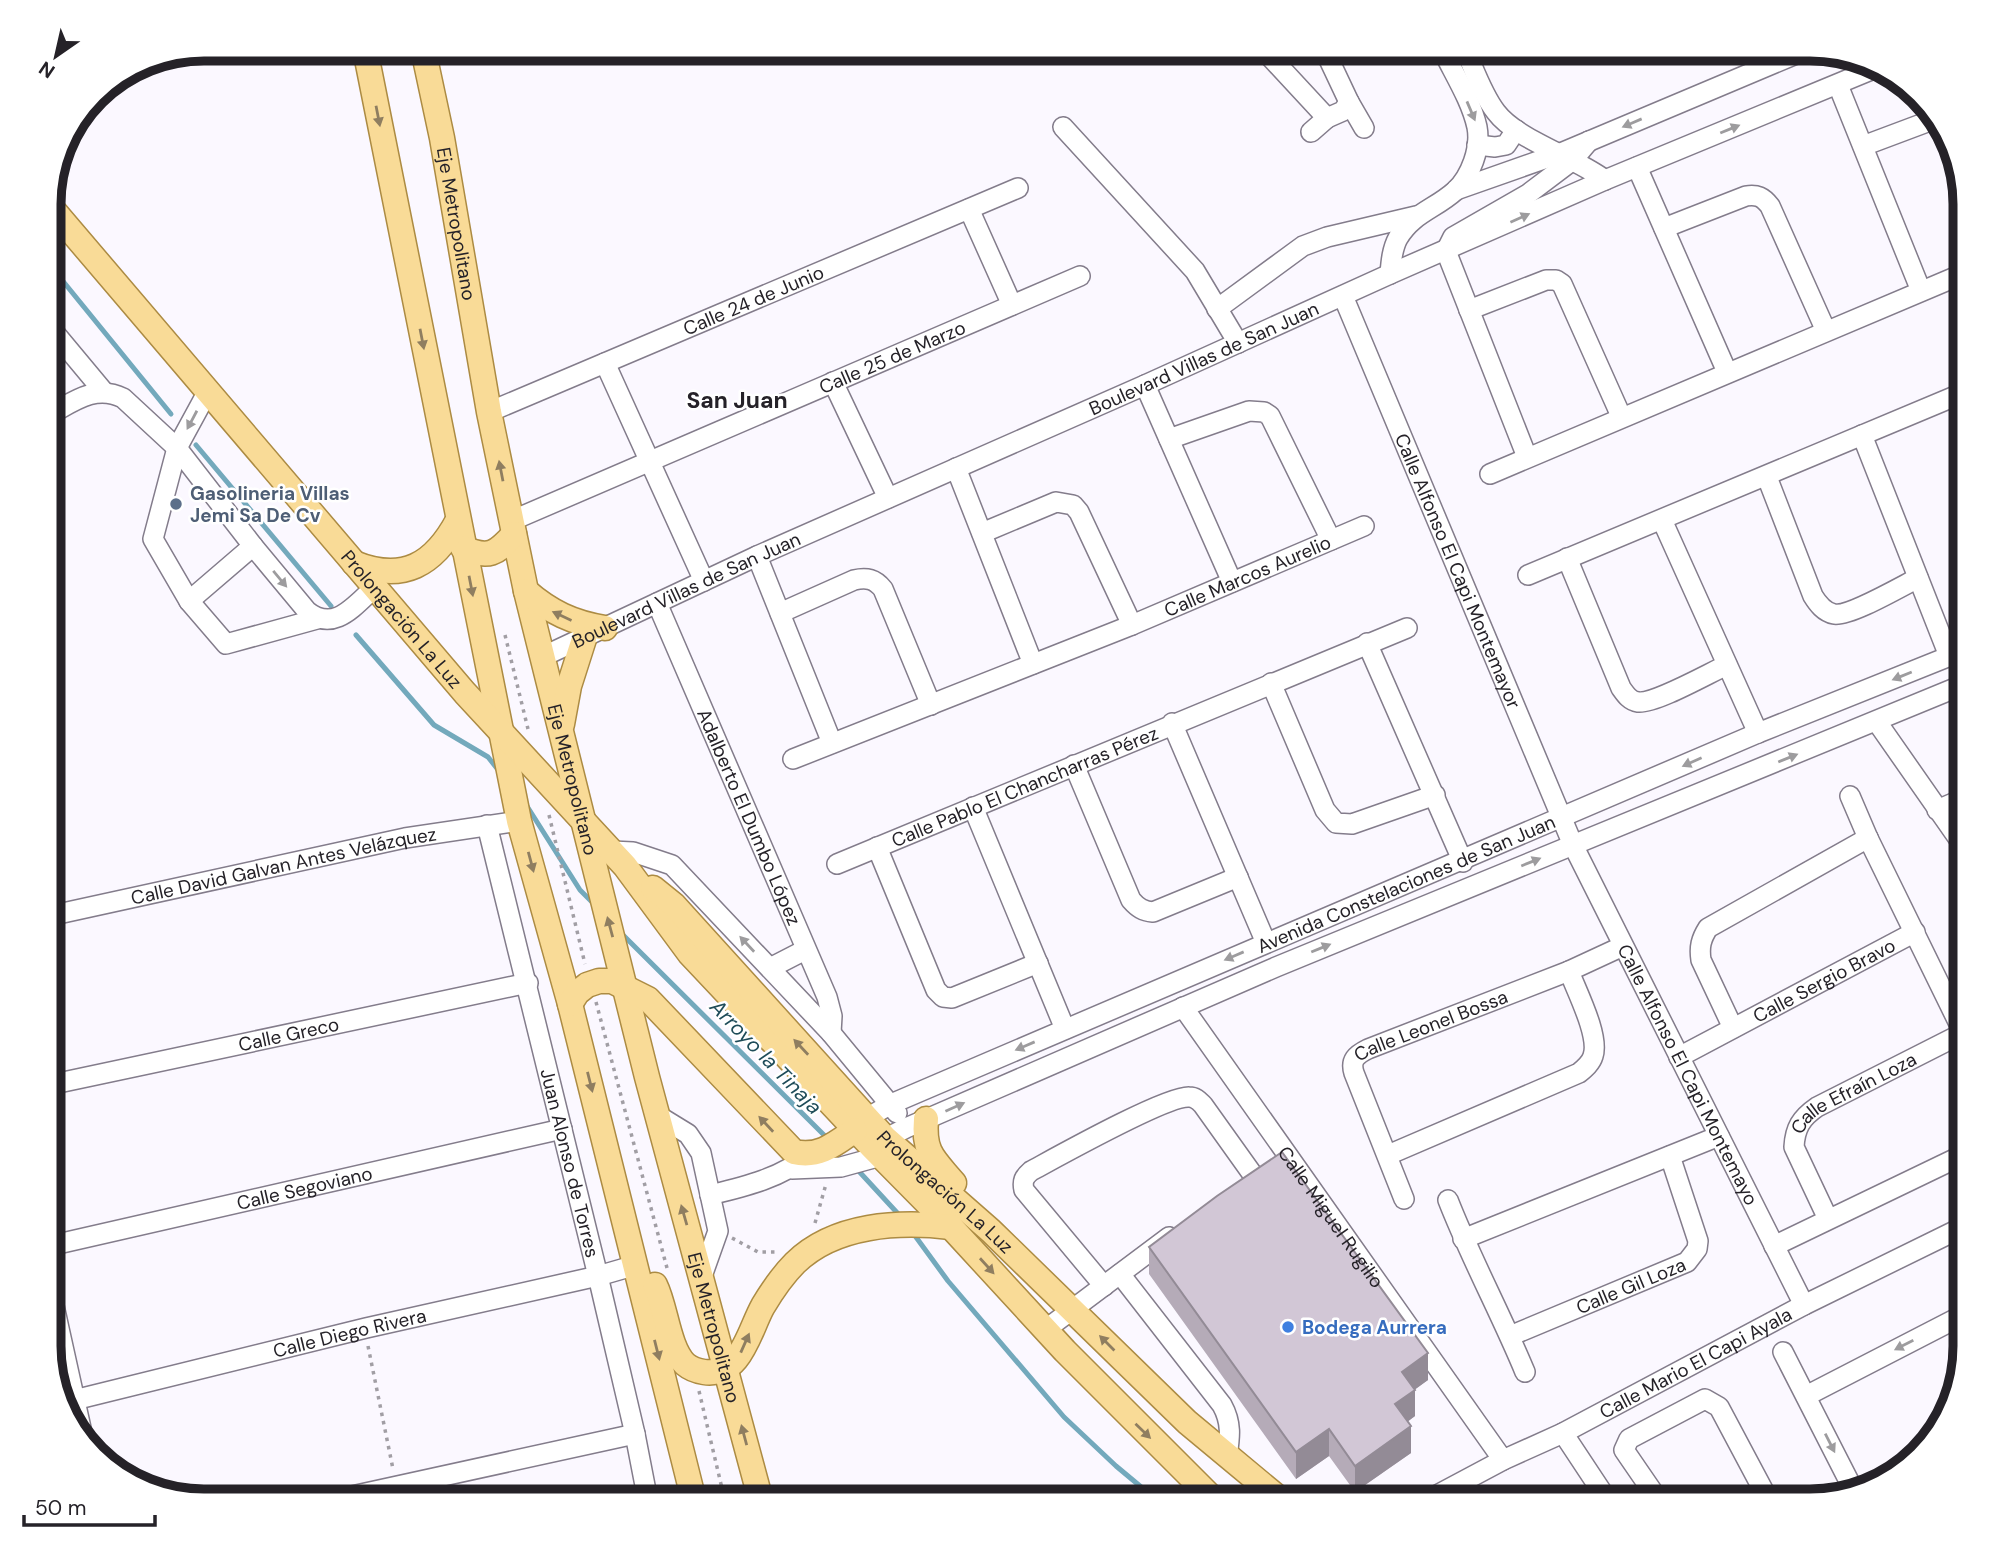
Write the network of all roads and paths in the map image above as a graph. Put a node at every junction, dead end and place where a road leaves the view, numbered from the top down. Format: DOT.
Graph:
graph roads {
  1 [pos="367,61"];
  2 [pos="426,61"];
  3 [pos="1274,61"];
  4 [pos="1330,61"];
  5 [pos="1448,61"];
  6 [pos="1471,61"];
  7 [pos="1779,61"];
  8 [pos="1865,73"];
  9 [pos="1838,85"];
  10 [pos="1349,102"];
  11 [pos="1327,118"];
  12 [pos="1927,122"];
  13 [pos="1063,127"];
  14 [pos="1364,128"];
  15 [pos="1516,130"];
  16 [pos="1311,132"];
  17 [pos="1478,145"];
  18 [pos="1863,146"];
  19 [pos="1567,157"];
  20 [pos="1637,167"];
  21 [pos="1605,180"];
  22 [pos="1018,188"];
  23 [pos="1456,190"];
  24 [pos="969,209"];
  25 [pos="1416,216"];
  26 [pos="62,220"];
  27 [pos="1664,228"];
  28 [pos="1446,251"];
  29 [pos="1390,274"];
  30 [pos="1080,276"];
  31 [pos="1953,278"];
  32 [pos="1922,291"];
  33 [pos="1343,296"];
  34 [pos="1012,305"];
  35 [pos="1217,309"];
  36 [pos="1469,310"];
  37 [pos="1826,331"];
  38 [pos="62,342"];
  39 [pos="1238,343"];
  40 [pos="605,363"];
  41 [pos="1727,372"];
  42 [pos="833,382"];
  43 [pos="1145,385"];
  44 [pos="208,391"];
  45 [pos="104,392"];
  46 [pos="1953,403"];
  47 [pos="62,408"];
  48 [pos="489,412"];
  49 [pos="1621,416"];
  50 [pos="1862,435"];
  51 [pos="1169,439"];
  52 [pos="177,448"];
  53 [pos="1527,457"];
  54 [pos="648,461"];
  55 [pos="956,468"];
  56 [pos="1490,474"];
  57 [pos="1767,477"];
  58 [pos="888,498"];
  59 [pos="457,520"];
  60 [pos="1662,520"];
  61 [pos="1364,526"];
  62 [pos="513,528"];
  63 [pos="982,533"];
  64 [pos="1331,540"];
  65 [pos="253,546"];
  66 [pos="463,548"];
  67 [pos="757,556"];
  68 [pos="1567,558"];
  69 [pos="354,563"];
  70 [pos="1528,575"];
  71 [pos="1918,578"];
  72 [pos="704,581"];
  73 [pos="1232,583"];
  74 [pos="374,588"];
  75 [pos="526,591"];
  76 [pos="189,601"];
  77 [pos="657,603"];
  78 [pos="780,613"];
  79 [pos="317,619"];
  80 [pos="1132,625"];
  81 [pos="1407,628"];
  82 [pos="594,634"];
  83 [pos="1367,643"];
  84 [pos="1953,645"];
  85 [pos="1953,655"];
  86 [pos="541,657"];
  87 [pos="1033,664"];
  88 [pos="1727,665"];
  89 [pos="1271,683"];
  90 [pos="1953,689"];
  91 [pos="931,705"];
  92 [pos="1877,722"];
  93 [pos="1172,723"];
  94 [pos="499,729"];
  95 [pos="1758,733"];
  96 [pos="561,735"];
  97 [pos="832,743"];
  98 [pos="793,759"];
  99 [pos="1074,765"];
  100 [pos="1435,795"];
  101 [pos="1850,796"];
  102 [pos="1953,803"];
  103 [pos="973,807"];
  104 [pos="1937,810"];
  105 [pos="1562,819"];
  106 [pos="582,820"];
  107 [pos="519,821"];
  108 [pos="487,825"];
  109 [pos="552,828"];
  110 [pos="1953,832"];
  111 [pos="1868,838"];
  112 [pos="1573,845"];
  113 [pos="877,847"];
  114 [pos="619,858"];
  115 [pos="1462,862"];
  116 [pos="836,864"];
  117 [pos="1238,877"];
  118 [pos="62,913"];
  119 [pos="1914,932"];
  120 [pos="1266,943"];
  121 [pos="1623,946"];
  122 [pos="805,950"];
  123 [pos="1038,963"];
  124 [pos="770,968"];
  125 [pos="1569,971"];
  126 [pos="528,983"];
  127 [pos="591,984"];
  128 [pos="624,986"];
  129 [pos="570,1003"];
  130 [pos="1183,1007"];
  131 [pos="1953,1012"];
  132 [pos="1734,1028"];
  133 [pos="1065,1029"];
  134 [pos="831,1033"];
  135 [pos="1953,1040"];
  136 [pos="1679,1057"];
  137 [pos="62,1082"];
  138 [pos="891,1104"];
  139 [pos="657,1115"];
  140 [pos="562,1129"];
  141 [pos="1719,1136"];
  142 [pos="879,1137"];
  143 [pos="1388,1155"];
  144 [pos="1670,1156"];
  145 [pos="1953,1160"];
  146 [pos="818,1162"];
  147 [pos="1269,1163"];
  148 [pos="1236,1187"];
  149 [pos="710,1195"];
  150 [pos="1404,1199"];
  151 [pos="1448,1200"];
  152 [pos="1828,1219"];
  153 [pos="1184,1226"];
  154 [pos="951,1227"];
  155 [pos="810,1230"];
  156 [pos="718,1231"];
  157 [pos="991,1231"];
  158 [pos="1953,1232"];
  159 [pos="1463,1239"];
  160 [pos="62,1243"];
  161 [pos="1774,1246"];
  162 [pos="780,1251"];
  163 [pos="636,1265"];
  164 [pos="667,1269"];
  165 [pos="1120,1274"];
  166 [pos="598,1276"];
  167 [pos="701,1279"];
  168 [pos="1104,1286"];
  169 [pos="1804,1305"];
  170 [pos="1073,1309"];
  171 [pos="1953,1320"];
  172 [pos="366,1328"];
  173 [pos="1045,1330"];
  174 [pos="1510,1336"];
  175 [pos="1783,1352"];
  176 [pos="726,1369"];
  177 [pos="696,1371"];
  178 [pos="1525,1372"];
  179 [pos="1806,1395"];
  180 [pos="72,1400"];
  181 [pos="1563,1433"];
  182 [pos="635,1434"];
  183 [pos="1227,1457"];
  184 [pos="1503,1460"];
  185 [pos="1850,1483"];
  186 [pos="396,1485"];
  187 [pos="379,1489"];
  188 [pos="646,1489"];
  189 [pos="691,1489"];
  190 [pos="722,1489"];
  191 [pos="758,1489"];
  192 [pos="1203,1489"];
  193 [pos="1267,1489"];
  194 [pos="1449,1489"];
  195 [pos="1600,1489"];
  196 [pos="1651,1489"];
  197 [pos="1763,1489"];
  1 -- 59 [label="main road, one-way"];
  2 -- 48 [label="main road, Eje Metropolitano"];
  3 -- 11 [label="street"];
  4 -- 10 [label="street"];
  5 -- 17 [label="street, one-way"];
  6 -- 15 [label="street"];
  7 -- 19 [label="street, one-way"];
  8 -- 9 [label="street, Boulevard Villas de San Juan"];
  9 -- 18 [label="street"];
  20 -- 9 [label="street, Boulevard Villas de San Juan, one-way"];
  10 -- 11 [label="street"];
  10 -- 14 [label="street"];
  11 -- 16 [label="street"];
  12 -- 18 [label="street"];
  13 -- 35 [label="street"];
  15 -- 17 [label="street"];
  15 -- 19 [label="street"];
  17 -- 23 [label="street"];
  18 -- 32 [label="street"];
  19 -- 21 [label="street"];
  19 -- 23 [label="street"];
  19 -- 28 [label="street"];
  20 -- 21 [label="street, Boulevard Villas de San Juan"];
  20 -- 27 [label="street"];
  28 -- 21 [label="street, Boulevard Villas de San Juan, one-way"];
  22 -- 24 [label="street, Calle 24 de Junio"];
  23 -- 25 [label="street"];
  24 -- 34 [label="street"];
  24 -- 40 [label="street, Calle 24 de Junio"];
  25 -- 29 [label="street"];
  25 -- 35 [label="street"];
  26 -- 44 [label="main road, Prolongación La Luz"];
  27 -- 37 [label="street"];
  27 -- 41 [label="street"];
  28 -- 29 [label="street, Boulevard Villas de San Juan"];
  28 -- 36 [label="street"];
  29 -- 33 [label="street, Boulevard Villas de San Juan"];
  30 -- 34 [label="street, Calle 25 de Marzo"];
  31 -- 32 [label="street"];
  32 -- 37 [label="street"];
  33 -- 39 [label="street, Boulevard Villas de San Juan"];
  33 -- 105 [label="street, Calle Alfonso El Capi Montemayor"];
  34 -- 42 [label="street, Calle 25 de Marzo"];
  35 -- 39 [label="street"];
  36 -- 49 [label="street"];
  36 -- 53 [label="street"];
  37 -- 41 [label="street"];
  38 -- 45 [label="street"];
  39 -- 43 [label="street, Boulevard Villas de San Juan"];
  40 -- 48 [label="street, Calle 24 de Junio"];
  40 -- 54 [label="street"];
  41 -- 49 [label="street"];
  42 -- 54 [label="street, Calle 25 de Marzo"];
  42 -- 58 [label="street"];
  43 -- 51 [label="street"];
  43 -- 55 [label="street, Boulevard Villas de San Juan"];
  44 -- 52 [label="street, one-way"];
  44 -- 69 [label="main road, Prolongación La Luz"];
  45 -- 47 [label="street"];
  45 -- 52 [label="street"];
  46 -- 50 [label="street"];
  62 -- 48 [label="main road, Eje Metropolitano, one-way"];
  49 -- 53 [label="street"];
  50 -- 57 [label="street"];
  50 -- 71 [label="street"];
  51 -- 64 [label="street"];
  51 -- 73 [label="street"];
  52 -- 65 [label="street"];
  52 -- 76 [label="street"];
  53 -- 56 [label="street"];
  54 -- 62 [label="street, Calle 25 de Marzo"];
  54 -- 72 [label="street"];
  55 -- 58 [label="street, Boulevard Villas de San Juan"];
  55 -- 63 [label="street"];
  57 -- 60 [label="street"];
  57 -- 71 [label="street"];
  58 -- 67 [label="street, Boulevard Villas de San Juan"];
  59 -- 66 [label="main road"];
  59 -- 69 [label="main road"];
  60 -- 68 [label="street"];
  60 -- 88 [label="street"];
  61 -- 64 [label="street, Calle Marcos Aurelio"];
  62 -- 66 [label="main road"];
  62 -- 75 [label="main road, Eje Metropolitano"];
  63 -- 80 [label="street"];
  63 -- 87 [label="street"];
  64 -- 73 [label="street, Calle Marcos Aurelio"];
  65 -- 76 [label="street"];
  65 -- 79 [label="street, one-way"];
  66 -- 94 [label="main road, one-way"];
  67 -- 72 [label="street, Boulevard Villas de San Juan"];
  67 -- 78 [label="street"];
  68 -- 70 [label="street"];
  68 -- 88 [label="street"];
  69 -- 74 [label="main road, Prolongación La Luz"];
  71 -- 84 [label="street"];
  72 -- 77 [label="street, Boulevard Villas de San Juan"];
  73 -- 80 [label="street, Calle Marcos Aurelio"];
  74 -- 79 [label="street"];
  74 -- 94 [label="main road, Prolongación La Luz"];
  82 -- 75 [label="main road, one-way"];
  75 -- 86 [label="main road, Eje Metropolitano"];
  76 -- 79 [label="street"];
  77 -- 82 [label="street, Boulevard Villas de San Juan"];
  77 -- 122 [label="street, Adalberto El Dumbo López"];
  78 -- 91 [label="street"];
  78 -- 97 [label="street"];
  80 -- 87 [label="street, Calle Marcos Aurelio"];
  81 -- 83 [label="street, Calle Pablo El Chancharras Pérez"];
  82 -- 86 [label="street, Boulevard Villas de San Juan"];
  82 -- 96 [label="main road"];
  83 -- 89 [label="street, Calle Pablo El Chancharras Pérez"];
  83 -- 100 [label="street"];
  85 -- 95 [label="street, Avenida Constelaciones de San Juan, one-way"];
  86 -- 96 [label="main road, Eje Metropolitano"];
  87 -- 91 [label="street, Calle Marcos Aurelio"];
  88 -- 95 [label="street"];
  89 -- 93 [label="street, Calle Pablo El Chancharras Pérez"];
  89 -- 100 [label="street"];
  90 -- 92 [label="street, Avenida Constelaciones de San Juan"];
  91 -- 97 [label="street, Calle Marcos Aurelio"];
  92 -- 104 [label="street"];
  112 -- 92 [label="street, Avenida Constelaciones de San Juan, one-way"];
  93 -- 99 [label="street, Calle Pablo El Chancharras Pérez"];
  93 -- 117 [label="street, Calle Pablo El Chancharras Pérez"];
  94 -- 106 [label="main road, Prolongación La Luz"];
  94 -- 107 [label="main road"];
  95 -- 105 [label="street, Avenida Constelaciones de San Juan, one-way"];
  96 -- 106 [label="main road, Eje Metropolitano"];
  97 -- 98 [label="street, Calle Marcos Aurelio"];
  99 -- 103 [label="street, Calle Pablo El Chancharras Pérez"];
  99 -- 117 [label="street"];
  100 -- 115 [label="street"];
  101 -- 111 [label="street, Calle Sergio Bravo"];
  102 -- 104 [label="street"];
  103 -- 113 [label="street, Calle Pablo El Chancharras Pérez"];
  103 -- 123 [label="street"];
  104 -- 110 [label="street"];
  105 -- 112 [label="street, Calle Alfonso El Capi Montemayor"];
  105 -- 115 [label="street, Avenida Constelaciones de San Juan"];
  106 -- 114 [label="main road, Prolongación La Luz"];
  128 -- 106 [label="main road, Eje Metropolitano, one-way"];
  107 -- 108 [label="street, Calle David Galvan Antes Velázquez"];
  107 -- 129 [label="main road, one-way"];
  108 -- 118 [label="street, Calle David Galvan Antes Velázquez"];
  108 -- 126 [label="street, Juan Alonso de Torres"];
  109 -- 127 [label="path"];
  111 -- 119 [label="street, Calle Sergio Bravo"];
  111 -- 132 [label="street, Calle Sergio Bravo"];
  112 -- 121 [label="street, Calle Alfonso El Capi Montemayo"];
  130 -- 112 [label="street, Avenida Constelaciones de San Juan, one-way"];
  113 -- 116 [label="street, Calle Pablo El Chancharras Pérez"];
  113 -- 123 [label="street"];
  124 -- 114 [label="street, one-way"];
  114 -- 142 [label="main road, Prolongación La Luz"];
  115 -- 120 [label="street, Avenida Constelaciones de San Juan"];
  117 -- 120 [label="street, Calle Pablo El Chancharras Pérez"];
  119 -- 131 [label="street, Calle Sergio Bravo"];
  119 -- 132 [label="street, Calle Sergio Bravo"];
  120 -- 133 [label="street, Avenida Constelaciones de San Juan, one-way"];
  121 -- 125 [label="street, Calle Leonel Bossa"];
  121 -- 136 [label="street, Calle Alfonso El Capi Montemayo"];
  122 -- 124 [label="street"];
  122 -- 134 [label="street, Adalberto El Dumbo López"];
  123 -- 133 [label="street"];
  124 -- 134 [label="street"];
  125 -- 143 [label="street"];
  125 -- 143 [label="street, Calle Leonel Bossa"];
  126 -- 137 [label="street, Calle Greco"];
  126 -- 140 [label="street, Juan Alonso de Torres"];
  127 -- 128 [label="main road"];
  127 -- 129 [label="main road"];
  127 -- 164 [label="path"];
  128 -- 139 [label="main road, Eje Metropolitano"];
  146 -- 128 [label="main road, one-way"];
  129 -- 163 [label="main road, one-way"];
  142 -- 130 [label="street, Avenida Constelaciones de San Juan, one-way"];
  130 -- 147 [label="street, Calle Miguel Rugilio"];
  132 -- 136 [label="street, Calle Sergio Bravo"];
  133 -- 138 [label="street, Avenida Constelaciones de San Juan, one-way"];
  134 -- 138 [label="street"];
  135 -- 152 [label="street, Calle Efraín Loza"];
  136 -- 141 [label="street, Calle Alfonso El Capi Montemayo"];
  138 -- 142 [label="street, Avenida Constelaciones de San Juan"];
  138 -- 142 [label="street"];
  139 -- 149 [label="street"];
  167 -- 139 [label="main road, Eje Metropolitano, one-way"];
  140 -- 160 [label="street, Calle Segoviano"];
  140 -- 166 [label="street, Juan Alonso de Torres"];
  141 -- 144 [label="street"];
  141 -- 161 [label="street, Calle Alfonso El Capi Montemayo"];
  142 -- 146 [label="main road"];
  142 -- 146 [label="street"];
  142 -- 154 [label="main road, Prolongación La Luz"];
  142 -- 157 [label="main road, Prolongación La Luz"];
  142 -- 157 [label="main road"];
  143 -- 150 [label="street, Calle Leonel Bossa"];
  144 -- 159 [label="street"];
  144 -- 174 [label="street, Calle Gil Loza"];
  145 -- 152 [label="street"];
  146 -- 149 [label="street"];
  146 -- 155 [label="path"];
  147 -- 148 [label="street"];
  147 -- 168 [label="street"];
  147 -- 184 [label="street, Calle Miguel Rugilio"];
  149 -- 156 [label="street"];
  151 -- 159 [label="street"];
  152 -- 161 [label="street"];
  153 -- 165 [label="street"];
  154 -- 173 [label="main road, Prolongación La Luz, one-way"];
  176 -- 154 [label="main road, one-way"];
  156 -- 162 [label="path"];
  156 -- 167 [label="street"];
  157 -- 170 [label="main road, Prolongación La Luz"];
  158 -- 169 [label="street, Calle Mario El Capi Ayala"];
  159 -- 174 [label="street"];
  161 -- 169 [label="street, Calle Alfonso El Capi Montemayo"];
  163 -- 166 [label="street, Calle Diego Rivera"];
  163 -- 177 [label="main road"];
  163 -- 189 [label="main road, one-way"];
  165 -- 168 [label="street"];
  165 -- 183 [label="street"];
  166 -- 172 [label="street, Calle Diego Rivera"];
  166 -- 182 [label="street, Juan Alonso de Torres"];
  167 -- 176 [label="main road, Eje Metropolitano"];
  168 -- 170 [label="street"];
  169 -- 181 [label="street, Calle Mario El Capi Ayala"];
  170 -- 173 [label="street"];
  183 -- 170 [label="main road, Prolongación La Luz, one-way"];
  171 -- 179 [label="street, one-way"];
  172 -- 180 [label="street, Calle Diego Rivera"];
  172 -- 186 [label="path"];
  173 -- 192 [label="main road, Prolongación La Luz, one-way"];
  174 -- 178 [label="street"];
  175 -- 179 [label="street"];
  176 -- 177 [label="main road"];
  191 -- 176 [label="main road, Eje Metropolitano, one-way"];
  177 -- 190 [label="path"];
  179 -- 185 [label="street, one-way"];
  181 -- 184 [label="street, Calle Mario El Capi Ayala"];
  181 -- 195 [label="street"];
  182 -- 186 [label="street"];
  182 -- 188 [label="street, Juan Alonso de Torres"];
  183 -- 193 [label="main road, Prolongación La Luz"];
  184 -- 194 [label="street, Calle Mario El Capi Ayala"];
  186 -- 187 [label="street"];
  196 -- 197 [label="street"];
}
